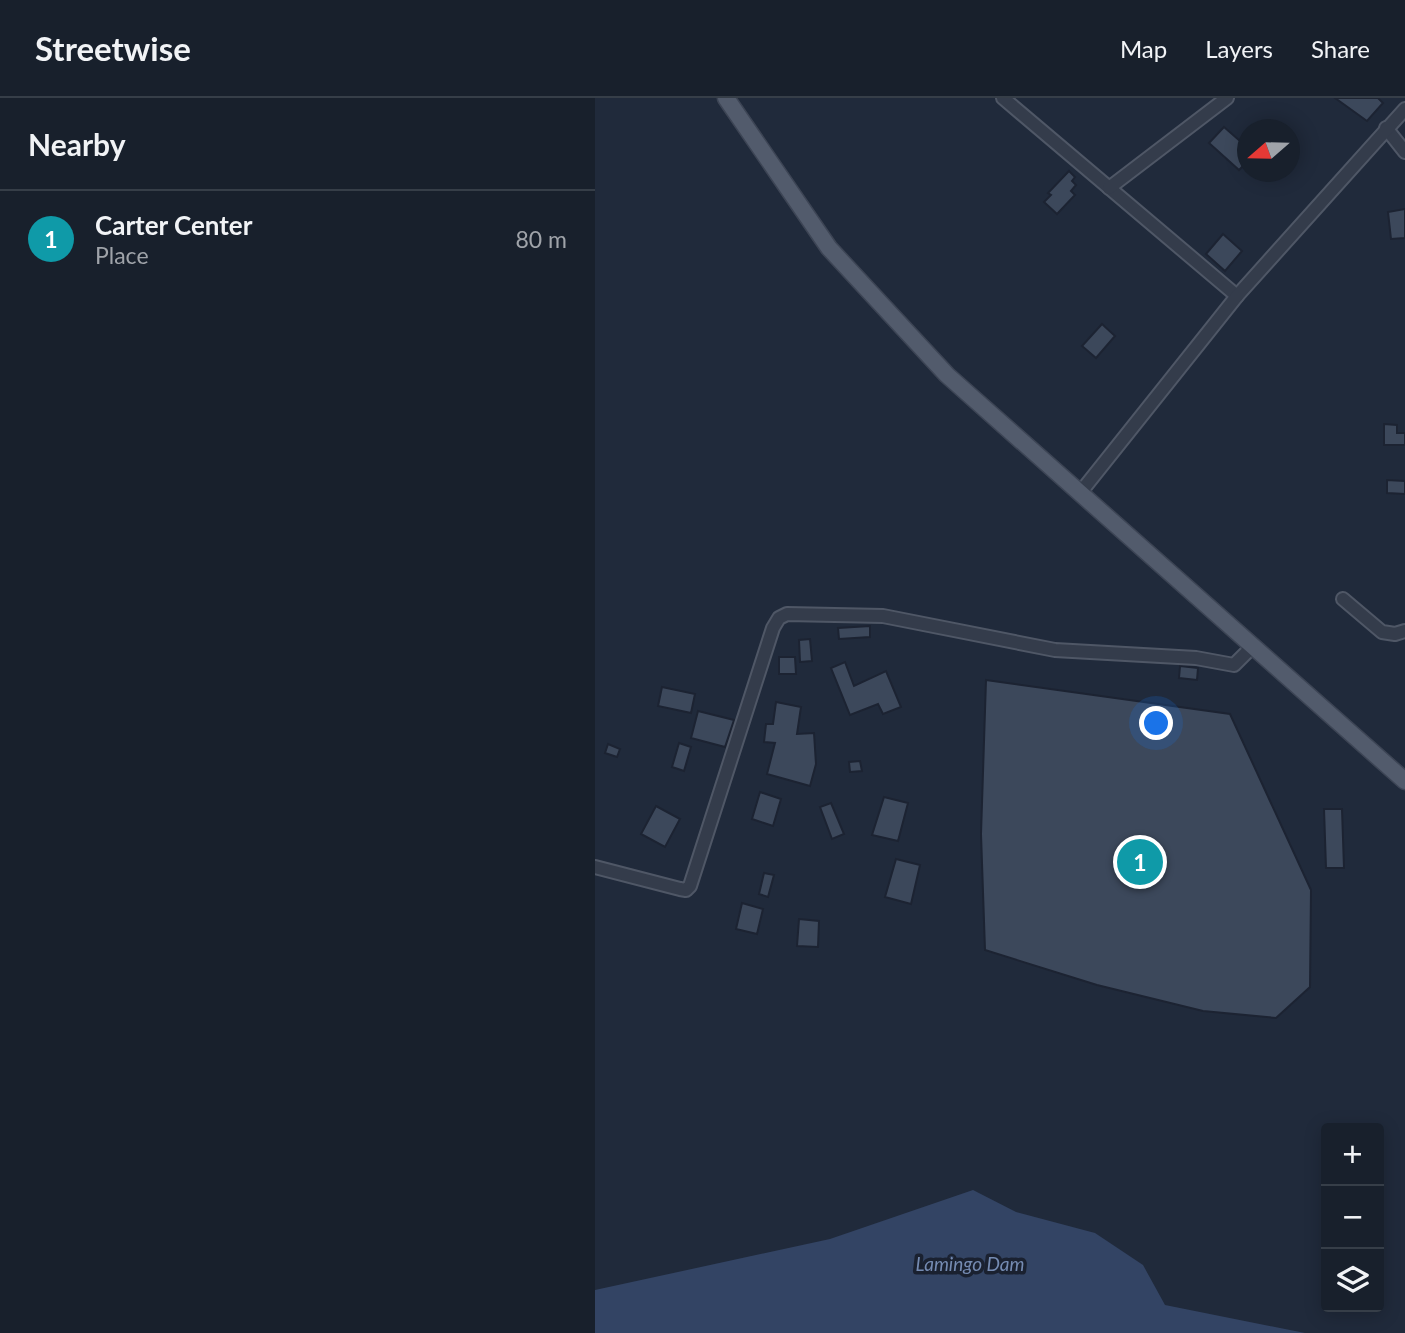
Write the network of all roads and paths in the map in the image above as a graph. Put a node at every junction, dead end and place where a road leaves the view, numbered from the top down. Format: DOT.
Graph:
graph roads {
  1 [pos="726,98"];
  2 [pos="1003,98"];
  3 [pos="1224,99"];
  4 [pos="1405,109"];
  5 [pos="1386,128"];
  6 [pos="1405,152"];
  7 [pos="1109,188"];
  8 [pos="1237,296"];
  9 [pos="1080,493"];
  10 [pos="1343,599"];
  11 [pos="1405,631"];
  12 [pos="1253,646"];
  13 [pos="1405,780"];
  14 [pos="595,867"];
  1 -- 9 [label="main road"];
  2 -- 7 [label="street"];
  3 -- 7 [label="street"];
  4 -- 5 [label="street"];
  5 -- 6 [label="street"];
  5 -- 8 [label="street"];
  7 -- 8 [label="street"];
  8 -- 9 [label="street"];
  9 -- 12 [label="main road"];
  10 -- 11 [label="street"];
  12 -- 13 [label="main road"];
  12 -- 14 [label="street"];
}
